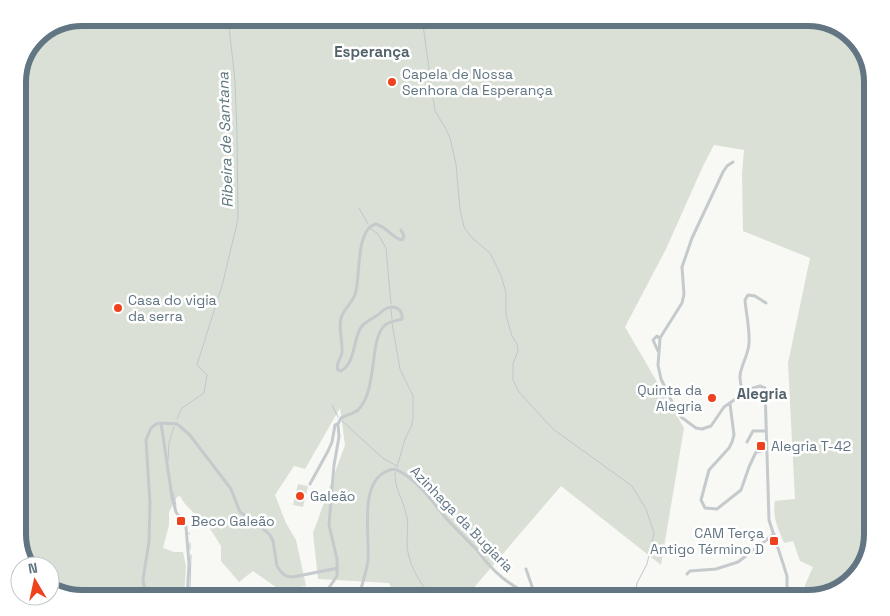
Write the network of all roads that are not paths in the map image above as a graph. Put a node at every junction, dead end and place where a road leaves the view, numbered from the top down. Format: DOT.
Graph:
graph roads {
  1 [pos="733,162"];
  2 [pos="401,230"];
  3 [pos="766,303"];
  4 [pos="660,339"];
  5 [pos="658,351"];
  6 [pos="743,391"];
  7 [pos="730,404"];
  8 [pos="162,423"];
  9 [pos="338,424"];
  10 [pos="766,430"];
  11 [pos="748,442"];
  12 [pos="766,450"];
  13 [pos="310,484"];
  14 [pos="774,534"];
  15 [pos="338,568"];
  16 [pos="526,569"];
  17 [pos="687,574"];
  18 [pos="145,590"];
  19 [pos="187,590"];
  20 [pos="328,590"];
  21 [pos="361,590"];
  22 [pos="520,590"];
  23 [pos="533,590"];
  24 [pos="788,590"];
  1 -- 4 [label="street"];
  2 -- 9 [label="street"];
  3 -- 6 [label="street"];
  4 -- 5 [label="street"];
  4 -- 5 [label="street"];
  5 -- 7 [label="street"];
  6 -- 7 [label="street"];
  6 -- 10 [label="street"];
  7 -- 12 [label="street"];
  8 -- 15 [label="street"];
  8 -- 18 [label="street"];
  8 -- 19 [label="street"];
  9 -- 13 [label="street"];
  9 -- 15 [label="street"];
  10 -- 11 [label="street"];
  10 -- 12 [label="street"];
  12 -- 14 [label="street"];
  14 -- 17 [label="street"];
  14 -- 24 [label="street"];
  15 -- 20 [label="street"];
  16 -- 23 [label="street"];
  21 -- 22 [label="street, Azinhaga da Bugiaria"];
}
